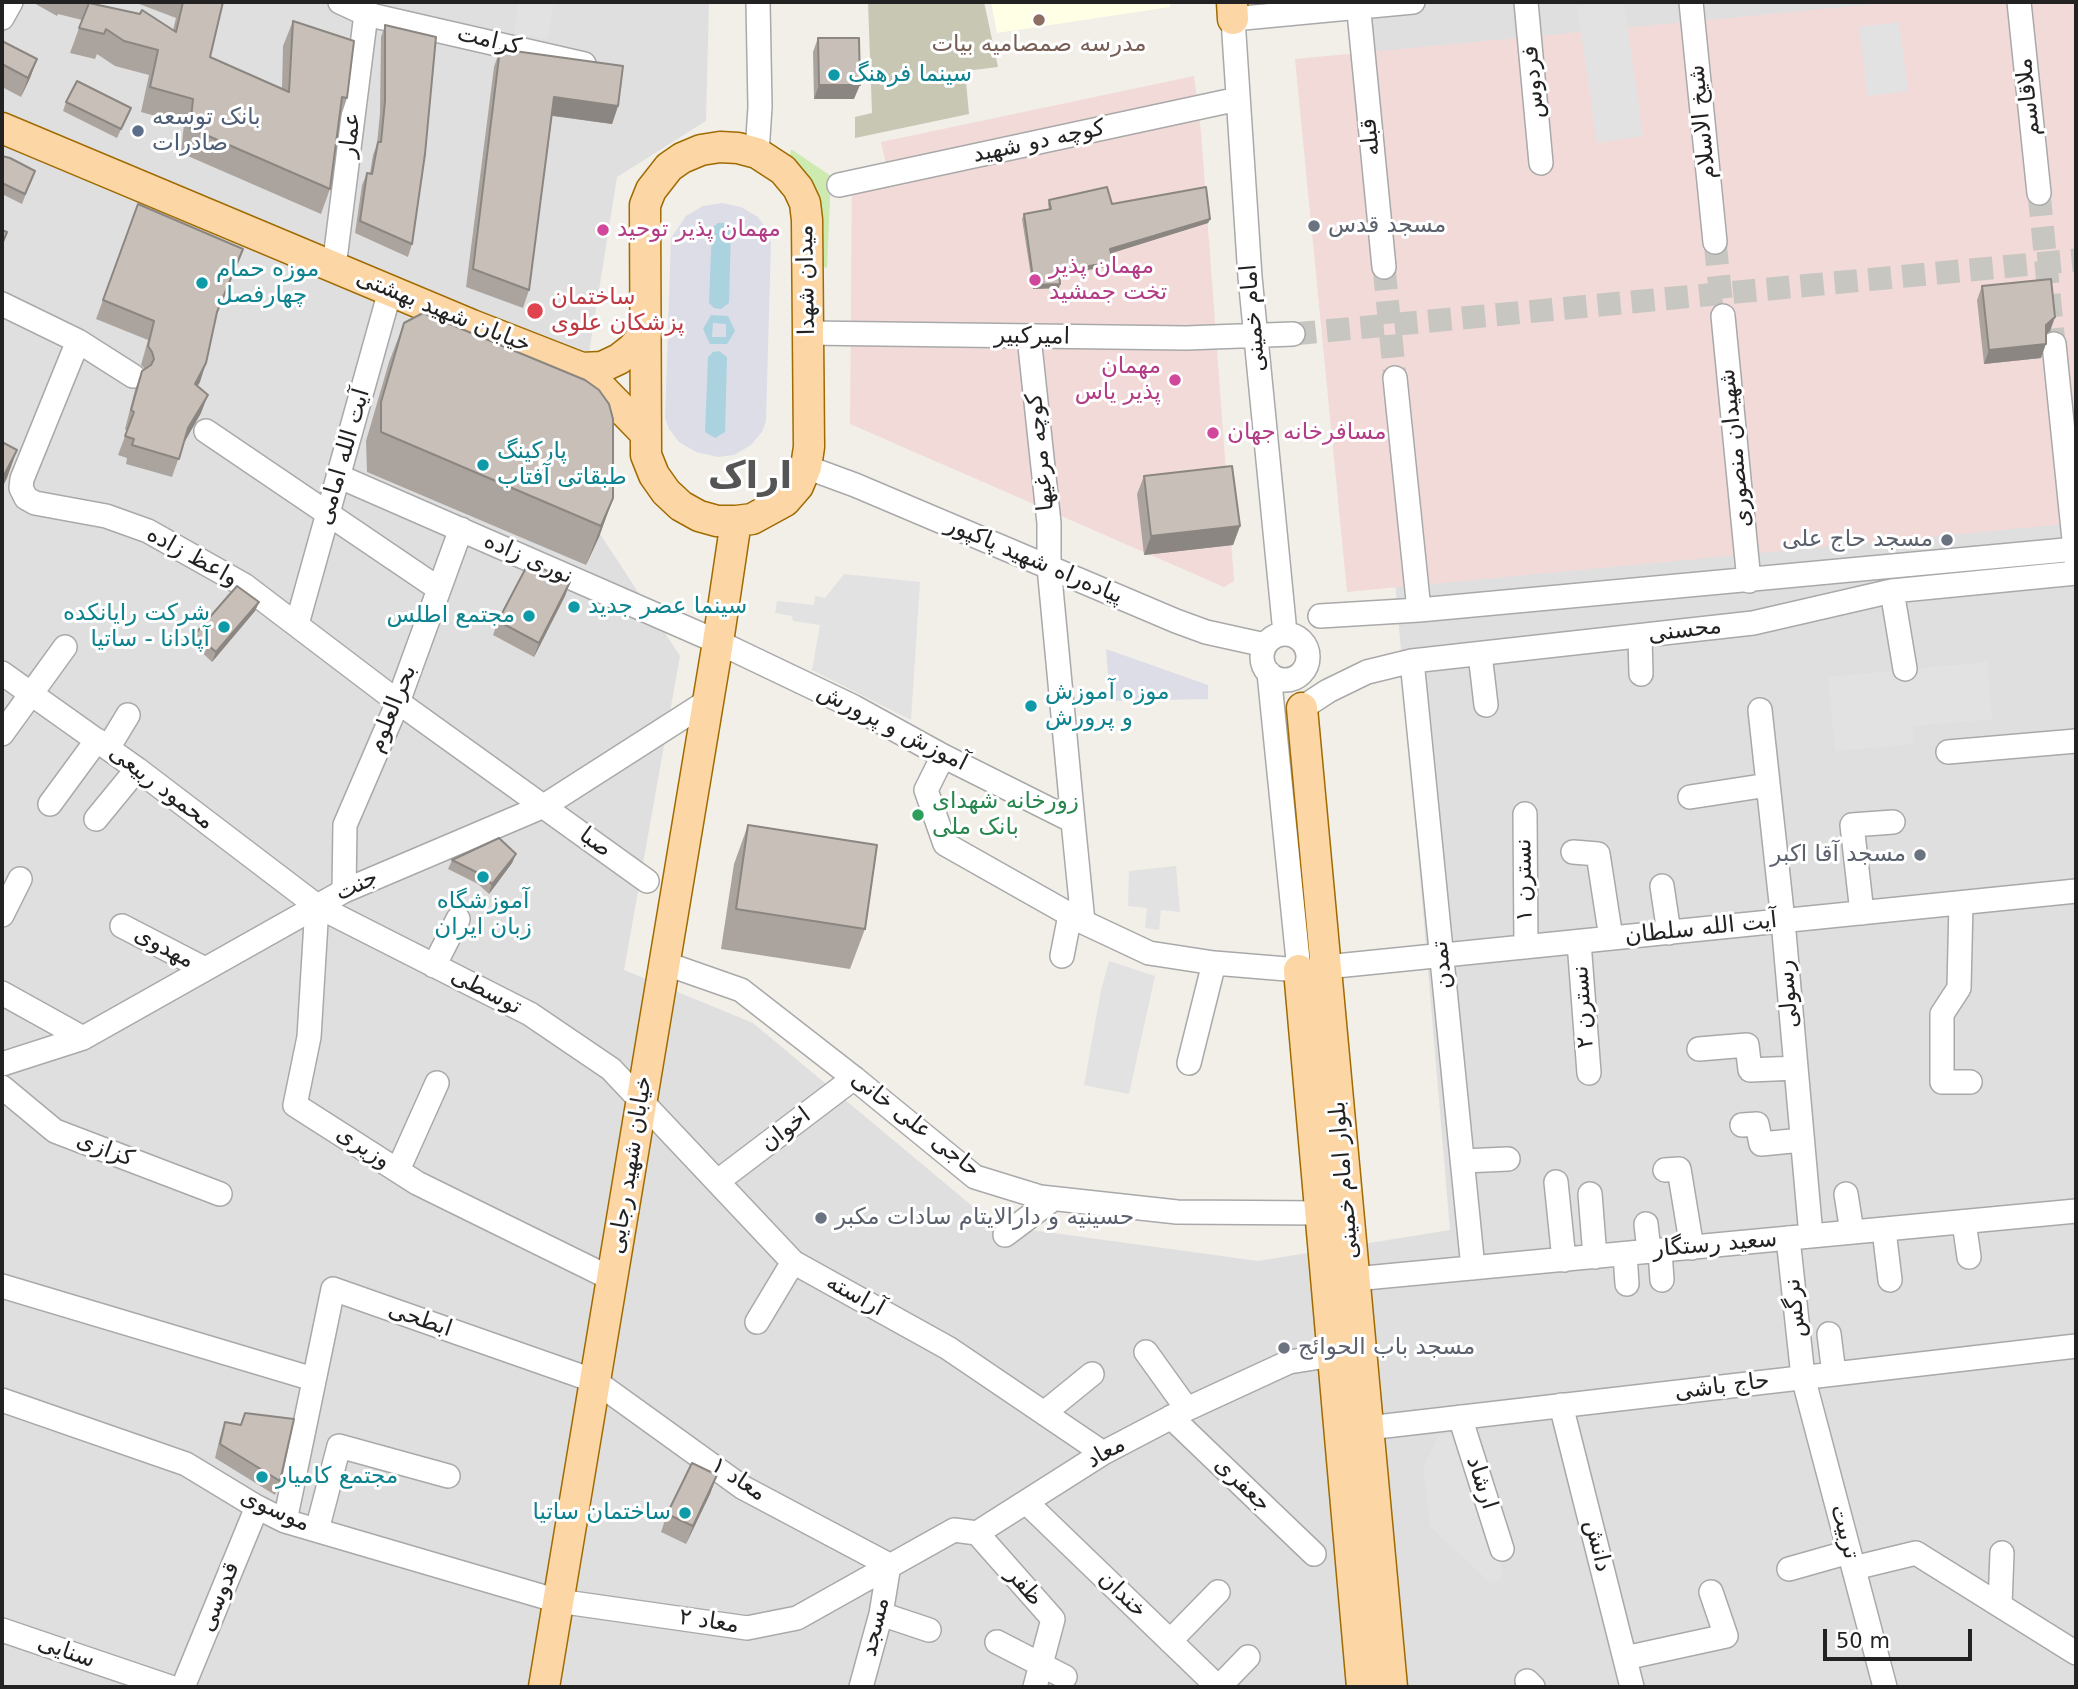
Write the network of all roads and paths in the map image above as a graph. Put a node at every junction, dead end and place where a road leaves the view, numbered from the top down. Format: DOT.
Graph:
graph roads {
  1 [pos="11,2"];
  2 [pos="341,2"];
  3 [pos="758,2"];
  4 [pos="1413,2"];
  5 [pos="1526,2"];
  6 [pos="1691,2"];
  7 [pos="2019,2"];
  8 [pos="1358,4"];
  9 [pos="365,8"];
  10 [pos="1232,10"];
  11 [pos="2,18"];
  12 [pos="611,70"];
  13 [pos="1238,99"];
  14 [pos="2,128"];
  15 [pos="757,153"];
  16 [pos="1541,163"];
  17 [pos="839,185"];
  18 [pos="2039,193"];
  19 [pos="1715,242"];
  20 [pos="334,267"];
  21 [pos="1384,267"];
  22 [pos="390,291"];
  23 [pos="2,304"];
  24 [pos="1723,316"];
  25 [pos="646,332"];
  26 [pos="808,333"];
  27 [pos="1293,334"];
  28 [pos="1029,337"];
  29 [pos="1256,337"];
  30 [pos="78,341"];
  31 [pos="2054,344"];
  32 [pos="582,368"];
  33 [pos="132,376"];
  34 [pos="1395,378"];
  35 [pos="206,431"];
  36 [pos="646,434"];
  37 [pos="806,467"];
  38 [pos="338,475"];
  39 [pos="328,513"];
  40 [pos="736,521"];
  41 [pos="461,529"];
  42 [pos="2076,552"];
  43 [pos="1049,568"];
  44 [pos="2076,573"];
  45 [pos="1749,581"];
  46 [pos="439,589"];
  47 [pos="1892,591"];
  48 [pos="1419,610"];
  49 [pos="1320,616"];
  50 [pos="297,624"];
  51 [pos="1285,634"];
  52 [pos="1640,637"];
  53 [pos="718,642"];
  54 [pos="1265,645"];
  55 [pos="65,647"];
  56 [pos="1480,654"];
  57 [pos="1412,661"];
  58 [pos="1905,669"];
  59 [pos="2,673"];
  60 [pos="1269,673"];
  61 [pos="1301,673"];
  62 [pos="1641,674"];
  63 [pos="32,693"];
  64 [pos="708,701"];
  65 [pos="398,702"];
  66 [pos="1486,705"];
  67 [pos="1302,708"];
  68 [pos="1760,710"];
  69 [pos="128,715"];
  70 [pos="2,734"];
  71 [pos="2076,741"];
  72 [pos="102,744"];
  73 [pos="1948,752"];
  74 [pos="943,756"];
  75 [pos="137,769"];
  76 [pos="1769,785"];
  77 [pos="1690,796"];
  78 [pos="50,804"];
  79 [pos="544,806"];
  80 [pos="1525,814"];
  81 [pos="96,819"];
  82 [pos="1073,821"];
  83 [pos="1893,822"];
  84 [pos="1573,852"];
  85 [pos="20,879"];
  86 [pos="647,881"];
  87 [pos="1662,886"];
  88 [pos="344,891"];
  89 [pos="2076,891"];
  90 [pos="1961,903"];
  91 [pos="317,906"];
  92 [pos="1862,913"];
  93 [pos="2,915"];
  94 [pos="1076,918"];
  95 [pos="457,919"];
  96 [pos="1783,921"];
  97 [pos="122,926"];
  98 [pos="1669,933"];
  99 [pos="1611,938"];
  100 [pos="1579,942"];
  101 [pos="1526,947"];
  102 [pos="1062,956"];
  103 [pos="1442,956"];
  104 [pos="664,963"];
  105 [pos="1214,963"];
  106 [pos="434,966"];
  107 [pos="1312,968"];
  108 [pos="205,970"];
  109 [pos="2,993"];
  110 [pos="83,1038"];
  111 [pos="1699,1049"];
  112 [pos="1189,1063"];
  113 [pos="2,1064"];
  114 [pos="1796,1068"];
  115 [pos="1589,1073"];
  116 [pos="854,1078"];
  117 [pos="1970,1082"];
  118 [pos="437,1083"];
  119 [pos="2,1087"];
  120 [pos="642,1099"];
  121 [pos="1742,1125"];
  122 [pos="1802,1140"];
  123 [pos="1507,1159"];
  124 [pos="1463,1161"];
  125 [pos="398,1170"];
  126 [pos="1665,1170"];
  127 [pos="718,1181"];
  128 [pos="1556,1182"];
  129 [pos="220,1194"];
  130 [pos="1590,1194"];
  131 [pos="1846,1194"];
  132 [pos="1053,1199"];
  133 [pos="2076,1211"];
  134 [pos="1320,1213"];
  135 [pos="1964,1222"];
  136 [pos="1646,1224"];
  137 [pos="1884,1230"];
  138 [pos="1852,1233"];
  139 [pos="1005,1235"];
  140 [pos="1800,1237"];
  141 [pos="1692,1248"];
  142 [pos="1655,1251"];
  143 [pos="1625,1254"];
  144 [pos="1595,1257"];
  145 [pos="1969,1257"];
  146 [pos="1564,1260"];
  147 [pos="793,1262"];
  148 [pos="1473,1268"];
  149 [pos="612,1279"];
  150 [pos="1354,1279"];
  151 [pos="1662,1280"];
  152 [pos="1890,1280"];
  153 [pos="1627,1284"];
  154 [pos="2,1286"];
  155 [pos="757,1322"];
  156 [pos="1829,1334"];
  157 [pos="2076,1346"];
  158 [pos="1146,1352"];
  159 [pos="1333,1355"];
  160 [pos="1092,1374"];
  161 [pos="1834,1374"];
  162 [pos="1803,1377"];
  163 [pos="313,1380"];
  164 [pos="595,1381"];
  165 [pos="2,1400"];
  166 [pos="1561,1405"];
  167 [pos="1044,1413"];
  168 [pos="1179,1413"];
  169 [pos="1460,1417"];
  170 [pos="1368,1428"];
  171 [pos="1103,1453"];
  172 [pos="448,1476"];
  173 [pos="1026,1502"];
  174 [pos="257,1507"];
  175 [pos="285,1521"];
  176 [pos="317,1530"];
  177 [pos="977,1533"];
  178 [pos="1502,1549"];
  179 [pos="2002,1553"];
  180 [pos="1314,1554"];
  181 [pos="1851,1560"];
  182 [pos="889,1565"];
  183 [pos="1789,1569"];
  184 [pos="1218,1592"];
  185 [pos="1711,1592"];
  186 [pos="558,1601"];
  187 [pos="2000,1605"];
  188 [pos="881,1614"];
  189 [pos="2,1630"];
  190 [pos="929,1630"];
  191 [pos="1170,1641"];
  192 [pos="997,1642"];
  193 [pos="2076,1653"];
  194 [pos="1248,1657"];
  195 [pos="1625,1658"];
  196 [pos="1041,1665"];
  197 [pos="1065,1677"];
  198 [pos="1628,1685"];
  199 [pos="170,1687"];
  200 [pos="184,1687"];
  201 [pos="544,1687"];
  202 [pos="861,1687"];
  203 [pos="1035,1687"];
  204 [pos="1219,1687"];
  205 [pos="1362,1687"];
  206 [pos="1392,1687"];
  207 [pos="1885,1687"];
  1 -- 11 [label="street"];
  2 -- 9 [label="street, کرامت"];
  3 -- 15 [label="street"];
  4 -- 8 [label="street"];
  5 -- 16 [label="street, فردوس"];
  6 -- 19 [label="street, شیخ الاسلام"];
  7 -- 18 [label="street, ملاقاسم"];
  8 -- 10 [label="street"];
  8 -- 21 [label="street, قبله"];
  9 -- 12 [label="street, کرامت"];
  9 -- 20 [label="street, عمار"];
  10 -- 13 [label="street, امام خمینی"];
  13 -- 17 [label="street, کوچه دو شهید"];
  13 -- 29 [label="street, امام خمینی"];
  14 -- 20 [label="main road, خیابان شهید بهشتی"];
  15 -- 25 [label="main road, میدان شهدا"];
  15 -- 26 [label="main road, میدان شهدا"];
  20 -- 22 [label="main road, خیابان شهید بهشتی"];
  22 -- 32 [label="main road, خیابان شهید بهشتی"];
  22 -- 38 [label="street, آیت الله امامی"];
  23 -- 30 [label="street"];
  24 -- 45 [label="street, شهیدان منصوری"];
  25 -- 32 [label="main road"];
  25 -- 36 [label="main road, میدان شهدا"];
  26 -- 28 [label="street, امیرکبیر"];
  26 -- 37 [label="main road, میدان شهدا"];
  27 -- 29 [label="street, امیرکبیر"];
  28 -- 29 [label="street, امیرکبیر"];
  28 -- 43 [label="street, کوچه مرغیها"];
  29 -- 51 [label="street, امام خمینی"];
  30 -- 33 [label="street"];
  30 -- 50 [label="street, واعظ زاده"];
  31 -- 42 [label="street"];
  32 -- 36 [label="main road"];
  34 -- 48 [label="street"];
  35 -- 39 [label="street"];
  36 -- 40 [label="main road, میدان شهدا"];
  37 -- 40 [label="main road, میدان شهدا"];
  37 -- 43 [label="street, پیاده‌راه شهید پاکپور"];
  38 -- 39 [label="street, آیت الله امامی"];
  38 -- 41 [label="street, نوری زاده"];
  39 -- 46 [label="street"];
  39 -- 50 [label="street, آیت الله امامی"];
  40 -- 53 [label="main road, خیابان شهید رجایی"];
  41 -- 46 [label="street, بحرالعلوم"];
  41 -- 53 [label="street, نوری زاده"];
  42 -- 45 [label="street"];
  43 -- 54 [label="street, پیاده‌راه شهید پاکپور"];
  43 -- 82 [label="street, کوچه مرغیها"];
  44 -- 47 [label="street, محسنی"];
  45 -- 48 [label="street"];
  46 -- 65 [label="street, بحرالعلوم"];
  47 -- 52 [label="street, محسنی"];
  47 -- 58 [label="street"];
  48 -- 49 [label="street"];
  50 -- 65 [label="street, واعظ زاده"];
  51 -- 54 [label="street"];
  51 -- 61 [label="street"];
  52 -- 56 [label="street, محسنی"];
  52 -- 62 [label="street"];
  53 -- 64 [label="main road, خیابان شهید رجایی"];
  53 -- 74 [label="street, آموزش و پرورش"];
  54 -- 60 [label="street"];
  55 -- 63 [label="street"];
  56 -- 57 [label="street, محسنی"];
  56 -- 66 [label="street"];
  57 -- 67 [label="street, محسنی"];
  57 -- 103 [label="street, تمدن"];
  59 -- 63 [label="street, محمود ربیعی"];
  60 -- 61 [label="street"];
  60 -- 107 [label="street, بلوار امام خمینی"];
  61 -- 67 [label="street, بلوار امام خمینی"];
  63 -- 70 [label="street"];
  63 -- 72 [label="street, محمود ربیعی"];
  64 -- 79 [label="street, جنت"];
  64 -- 104 [label="main road, خیابان شهید رجایی"];
  65 -- 79 [label="street, واعظ زاده"];
  65 -- 88 [label="street, بحرالعلوم"];
  67 -- 107 [label="main road, بلوار امام خمینی"];
  68 -- 76 [label="street, رسولی"];
  69 -- 72 [label="street"];
  71 -- 73 [label="street"];
  72 -- 75 [label="street, محمود ربیعی"];
  72 -- 78 [label="street"];
  74 -- 82 [label="street, آموزش و پرورش"];
  74 -- 94 [label="street"];
  75 -- 81 [label="street"];
  75 -- 91 [label="street, محمود ربیعی"];
  76 -- 77 [label="street"];
  76 -- 96 [label="street, رسولی"];
  79 -- 86 [label="street, صبا"];
  79 -- 88 [label="street, جنت"];
  80 -- 101 [label="street, نسترن ۱"];
  82 -- 94 [label="street"];
  83 -- 92 [label="street"];
  84 -- 99 [label="street"];
  85 -- 93 [label="street"];
  87 -- 98 [label="street"];
  88 -- 91 [label="street, جنت"];
  89 -- 90 [label="street, آیت الله سلطان"];
  90 -- 92 [label="street, آیت الله سلطان"];
  90 -- 117 [label="street"];
  91 -- 106 [label="street, توسطی"];
  91 -- 108 [label="street, جنت"];
  91 -- 125 [label="street, وزیری"];
  92 -- 96 [label="street, آیت الله سلطان"];
  94 -- 102 [label="street"];
  94 -- 105 [label="street"];
  95 -- 106 [label="street"];
  96 -- 98 [label="street, آیت الله سلطان"];
  96 -- 114 [label="street, رسولی"];
  97 -- 108 [label="street, مهدوی"];
  98 -- 99 [label="street, آیت الله سلطان"];
  99 -- 100 [label="street, آیت الله سلطان"];
  100 -- 101 [label="street, آیت الله سلطان"];
  100 -- 115 [label="street, نسترن ۲"];
  101 -- 103 [label="street, آیت الله سلطان"];
  103 -- 107 [label="street, آیت الله سلطان"];
  103 -- 124 [label="street, تمدن"];
  104 -- 116 [label="street, حاجی علی خانی"];
  104 -- 120 [label="main road, خیابان شهید رجایی"];
  105 -- 107 [label="street"];
  105 -- 112 [label="street"];
  106 -- 120 [label="street, توسطی"];
  107 -- 134 [label="main road, بلوار امام خمینی"];
  107 -- 150 [label="main road, بلوار امام خمینی"];
  108 -- 110 [label="street, جنت"];
  109 -- 110 [label="street"];
  110 -- 113 [label="street, جنت"];
  111 -- 114 [label="street"];
  114 -- 122 [label="street, رسولی"];
  116 -- 127 [label="street, اخوان"];
  116 -- 132 [label="street, حاجی علی خانی"];
  118 -- 125 [label="street"];
  119 -- 129 [label="street, کزازی"];
  120 -- 127 [label="street, آراسته"];
  120 -- 149 [label="main road, خیابان شهید رجایی"];
  121 -- 122 [label="street"];
  122 -- 140 [label="street, رسولی"];
  123 -- 124 [label="street"];
  124 -- 148 [label="street, تمدن"];
  125 -- 149 [label="street, وزیری"];
  126 -- 141 [label="street"];
  127 -- 147 [label="street, آراسته"];
  128 -- 146 [label="street"];
  130 -- 144 [label="street"];
  131 -- 138 [label="street"];
  132 -- 134 [label="street, حاجی علی خانی"];
  132 -- 139 [label="street"];
  133 -- 135 [label="street, سعید رستگار"];
  134 -- 159 [label="main road, بلوار امام خمینی"];
  135 -- 137 [label="street, سعید رستگار"];
  135 -- 145 [label="street"];
  136 -- 142 [label="street"];
  137 -- 138 [label="street, سعید رستگار"];
  137 -- 152 [label="street"];
  138 -- 140 [label="street, سعید رستگار"];
  140 -- 141 [label="street, سعید رستگار"];
  140 -- 162 [label="street, نرگس"];
  141 -- 142 [label="street, سعید رستگار"];
  142 -- 143 [label="street, سعید رستگار"];
  142 -- 151 [label="street"];
  143 -- 144 [label="street, سعید رستگار"];
  143 -- 153 [label="street"];
  144 -- 146 [label="street, سعید رستگار"];
  146 -- 148 [label="street, سعید رستگار"];
  147 -- 155 [label="street"];
  147 -- 167 [label="street, آراسته"];
  148 -- 150 [label="street, سعید رستگار"];
  149 -- 164 [label="main road, خیابان شهید رجایی"];
  150 -- 170 [label="main road, بلوار امام خمینی"];
  154 -- 163 [label="street"];
  156 -- 161 [label="street"];
  157 -- 161 [label="street, حاج باشی"];
  158 -- 168 [label="street, جعفری"];
  159 -- 168 [label="street, معاد"];
  159 -- 205 [label="main road, بلوار امام خمینی"];
  160 -- 167 [label="street"];
  161 -- 162 [label="street, حاج باشی"];
  162 -- 166 [label="street, حاج باشی"];
  162 -- 181 [label="street, تربیت"];
  163 -- 164 [label="street, ابطحی"];
  163 -- 175 [label="street, ابطحی"];
  164 -- 182 [label="street, معاد ۱"];
  164 -- 186 [label="main road, خیابان شهید رجایی"];
  165 -- 174 [label="street, موسوی"];
  166 -- 169 [label="street, حاج باشی"];
  166 -- 195 [label="street, دانش"];
  167 -- 171 [label="street, آراسته"];
  168 -- 171 [label="street, معاد"];
  168 -- 180 [label="street, جعفری"];
  169 -- 170 [label="street, حاج باشی"];
  169 -- 178 [label="street, ارشاد"];
  170 -- 206 [label="main road, بلوار امام خمینی"];
  171 -- 173 [label="street, معاد"];
  172 -- 176 [label="street"];
  173 -- 177 [label="street, معاد"];
  173 -- 191 [label="street, خندان"];
  174 -- 175 [label="street, موسوی"];
  174 -- 200 [label="street, قدوسی"];
  175 -- 176 [label="street, موسوی"];
  176 -- 186 [label="street, موسوی"];
  177 -- 182 [label="street, معاد"];
  177 -- 196 [label="street, ظفر"];
  179 -- 187 [label="street"];
  181 -- 183 [label="street"];
  181 -- 187 [label="street"];
  181 -- 207 [label="street, تربیت"];
  182 -- 186 [label="street, معاد ۲"];
  182 -- 188 [label="street, مسجد"];
  184 -- 191 [label="street"];
  185 -- 195 [label="street"];
  186 -- 201 [label="main road, خیابان شهید رجایی"];
  187 -- 193 [label="street"];
  188 -- 190 [label="street"];
  188 -- 202 [label="street, مسجد"];
  189 -- 199 [label="street, سنایی"];
  191 -- 204 [label="street, خندان"];
  192 -- 196 [label="street"];
  194 -- 204 [label="street"];
  195 -- 198 [label="street, دانش"];
  196 -- 197 [label="street"];
  196 -- 203 [label="street, ظفر"];
}
